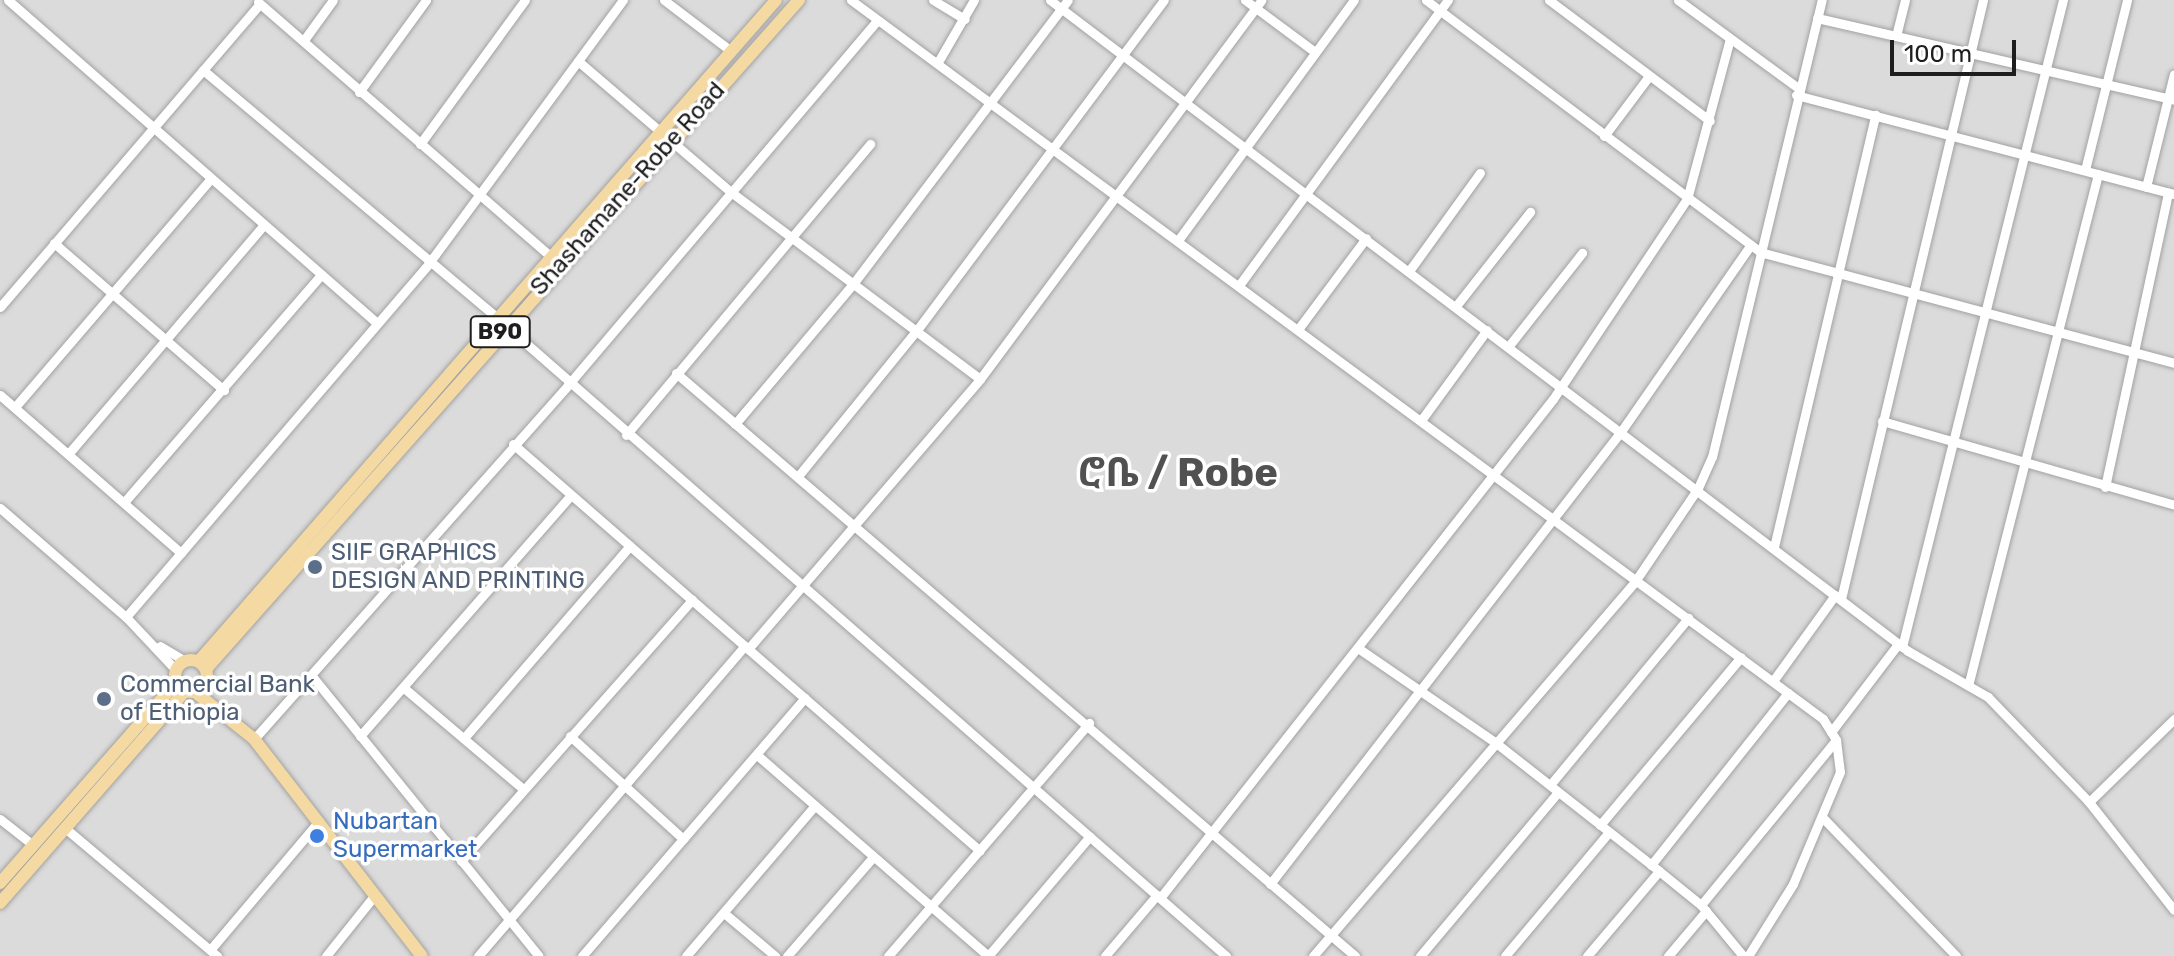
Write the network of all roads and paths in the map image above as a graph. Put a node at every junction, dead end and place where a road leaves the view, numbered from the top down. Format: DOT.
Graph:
graph roads {
  1 [pos="8,0"];
  2 [pos="333,0"];
  3 [pos="426,0"];
  4 [pos="525,0"];
  5 [pos="623,0"];
  6 [pos="664,0"];
  7 [pos="776,0"];
  8 [pos="799,0"];
  9 [pos="851,0"];
  10 [pos="933,0"];
  11 [pos="974,0"];
  12 [pos="1050,0"];
  13 [pos="1164,0"];
  14 [pos="1245,0"];
  15 [pos="1354,0"];
  16 [pos="1426,0"];
  17 [pos="1448,0"];
  18 [pos="1549,0"];
  19 [pos="1678,0"];
  20 [pos="1905,0"];
  21 [pos="1983,0"];
  22 [pos="2063,0"];
  23 [pos="2127,0"];
  24 [pos="1820,1"];
  25 [pos="258,2"];
  26 [pos="1064,4"];
  27 [pos="1258,4"];
  28 [pos="1440,10"];
  29 [pos="1817,18"];
  30 [pos="965,19"];
  31 [pos="877,20"];
  32 [pos="1896,36"];
  33 [pos="1730,39"];
  34 [pos="304,40"];
  35 [pos="731,51"];
  36 [pos="1971,51"];
  37 [pos="1315,52"];
  38 [pos="1123,54"];
  39 [pos="578,61"];
  40 [pos="938,62"];
  41 [pos="2046,69"];
  42 [pos="203,70"];
  43 [pos="2174,74"];
  44 [pos="1649,76"];
  45 [pos="2107,83"];
  46 [pos="1796,91"];
  47 [pos="359,92"];
  48 [pos="2171,99"];
  49 [pos="1186,100"];
  50 [pos="994,102"];
  51 [pos="1875,115"];
  52 [pos="1710,121"];
  53 [pos="155,127"];
  54 [pos="1951,133"];
  55 [pos="664,136"];
  56 [pos="1604,136"];
  57 [pos="420,144"];
  58 [pos="870,144"];
  59 [pos="1246,144"];
  60 [pos="1053,146"];
  61 [pos="2026,153"];
  62 [pos="2085,170"];
  63 [pos="1480,173"];
  64 [pos="2098,174"];
  65 [pos="211,178"];
  66 [pos="2146,187"];
  67 [pos="1305,191"];
  68 [pos="731,192"];
  69 [pos="1116,192"];
  70 [pos="2171,193"];
  71 [pos="480,195"];
  72 [pos="1687,199"];
  73 [pos="1530,212"];
  74 [pos="264,225"];
  75 [pos="1366,238"];
  76 [pos="793,239"];
  77 [pos="1179,239"];
  78 [pos="54,243"];
  79 [pos="1750,246"];
  80 [pos="1760,252"];
  81 [pos="1582,253"];
  82 [pos="549,255"];
  83 [pos="429,263"];
  84 [pos="1409,271"];
  85 [pos="321,275"];
  86 [pos="1836,275"];
  87 [pos="853,284"];
  88 [pos="1240,284"];
  89 [pos="113,292"];
  90 [pos="1912,293"];
  91 [pos="1456,306"];
  92 [pos="0,307"];
  93 [pos="1984,313"];
  94 [pos="502,322"];
  95 [pos="377,323"];
  96 [pos="1299,328"];
  97 [pos="917,330"];
  98 [pos="1487,330"];
  99 [pos="2060,333"];
  100 [pos="166,339"];
  101 [pos="1508,347"];
  102 [pos="2134,354"];
  103 [pos="2174,363"];
  104 [pos="676,373"];
  105 [pos="980,379"];
  106 [pos="1558,383"];
  107 [pos="568,385"];
  108 [pos="224,390"];
  109 [pos="0,395"];
  110 [pos="15,407"];
  111 [pos="1422,419"];
  112 [pos="1882,421"];
  113 [pos="735,424"];
  114 [pos="1622,430"];
  115 [pos="626,435"];
  116 [pos="1955,443"];
  117 [pos="513,444"];
  118 [pos="69,453"];
  119 [pos="2028,465"];
  120 [pos="799,475"];
  121 [pos="1496,475"];
  122 [pos="2105,487"];
  123 [pos="1698,488"];
  124 [pos="571,495"];
  125 [pos="126,500"];
  126 [pos="2174,505"];
  127 [pos="0,508"];
  128 [pos="1555,519"];
  129 [pos="856,524"];
  130 [pos="630,546"];
  131 [pos="1774,547"];
  132 [pos="181,553"];
  133 [pos="1636,580"];
  134 [pos="802,587"];
  135 [pos="1838,597"];
  136 [pos="692,600"];
  137 [pos="126,617"];
  138 [pos="1688,618"];
  139 [pos="1900,645"];
  140 [pos="747,647"];
  141 [pos="1358,648"];
  142 [pos="1741,657"];
  143 [pos="191,676"];
  144 [pos="312,676"];
  145 [pos="1773,681"];
  146 [pos="1969,682"];
  147 [pos="404,688"];
  148 [pos="1420,690"];
  149 [pos="1788,693"];
  150 [pos="805,698"];
  151 [pos="2174,719"];
  152 [pos="1089,723"];
  153 [pos="360,736"];
  154 [pos="570,736"];
  155 [pos="1834,736"];
  156 [pos="464,738"];
  157 [pos="254,739"];
  158 [pos="1496,743"];
  159 [pos="757,755"];
  160 [pos="627,787"];
  161 [pos="1034,787"];
  162 [pos="1554,788"];
  163 [pos="523,789"];
  164 [pos="2089,802"];
  165 [pos="813,808"];
  166 [pos="1822,817"];
  167 [pos="0,819"];
  168 [pos="319,821"];
  169 [pos="1600,825"];
  170 [pos="65,828"];
  171 [pos="1213,829"];
  172 [pos="1609,832"];
  173 [pos="1090,836"];
  174 [pos="683,839"];
  175 [pos="33,845"];
  176 [pos="980,851"];
  177 [pos="873,857"];
  178 [pos="461,861"];
  179 [pos="1655,868"];
  180 [pos="0,883"];
  181 [pos="1270,884"];
  182 [pos="374,896"];
  183 [pos="1158,897"];
  184 [pos="0,903"];
  185 [pos="931,907"];
  186 [pos="1703,908"];
  187 [pos="2174,910"];
  188 [pos="724,913"];
  189 [pos="509,920"];
  190 [pos="1331,935"];
  191 [pos="214,953"];
  192 [pos="326,956"];
  193 [pos="422,956"];
  194 [pos="478,956"];
  195 [pos="539,956"];
  196 [pos="582,956"];
  197 [pos="686,956"];
  198 [pos="775,956"];
  199 [pos="787,956"];
  200 [pos="888,956"];
  201 [pos="988,956"];
  202 [pos="1105,956"];
  203 [pos="1226,956"];
  204 [pos="1313,956"];
  205 [pos="1355,956"];
  206 [pos="1420,956"];
  207 [pos="1505,956"];
  208 [pos="1587,956"];
  209 [pos="1668,956"];
  210 [pos="1746,956"];
  211 [pos="1956,956"];
  1 -- 53 [label="street"];
  2 -- 34 [label="street"];
  3 -- 47 [label="street"];
  4 -- 57 [label="street"];
  5 -- 39 [label="street"];
  6 -- 35 [label="street"];
  7 -- 35 [label="main road, Shashamane-Robe Road / B90"];
  8 -- 55 [label="main road, Shashamane-Robe Road / B90"];
  9 -- 31 [label="street"];
  10 -- 30 [label="street"];
  11 -- 30 [label="street"];
  12 -- 26 [label="street"];
  13 -- 38 [label="street"];
  14 -- 27 [label="street"];
  15 -- 37 [label="street"];
  16 -- 28 [label="street"];
  17 -- 28 [label="street"];
  18 -- 44 [label="street"];
  19 -- 33 [label="street"];
  20 -- 32 [label="street"];
  21 -- 36 [label="street"];
  22 -- 41 [label="street"];
  23 -- 45 [label="street"];
  24 -- 29 [label="street"];
  25 -- 34 [label="street"];
  25 -- 42 [label="street"];
  26 -- 38 [label="street"];
  26 -- 50 [label="street"];
  27 -- 37 [label="street"];
  27 -- 49 [label="street"];
  28 -- 56 [label="street"];
  28 -- 67 [label="street"];
  29 -- 32 [label="street"];
  29 -- 46 [label="street"];
  30 -- 40 [label="street"];
  31 -- 40 [label="street"];
  31 -- 68 [label="street"];
  32 -- 36 [label="street"];
  33 -- 46 [label="street"];
  33 -- 52 [label="street"];
  34 -- 47 [label="street"];
  35 -- 55 [label="main road, Shashamane-Robe Road / B90"];
  36 -- 41 [label="street"];
  36 -- 54 [label="street"];
  37 -- 59 [label="street"];
  38 -- 49 [label="street"];
  38 -- 60 [label="street"];
  39 -- 55 [label="street"];
  39 -- 71 [label="street"];
  40 -- 50 [label="street"];
  41 -- 45 [label="street"];
  41 -- 61 [label="street"];
  42 -- 53 [label="street"];
  42 -- 83 [label="street"];
  43 -- 48 [label="street"];
  44 -- 52 [label="street"];
  44 -- 56 [label="street"];
  45 -- 48 [label="street"];
  45 -- 62 [label="street"];
  46 -- 51 [label="street"];
  46 -- 80 [label="street"];
  47 -- 57 [label="street"];
  48 -- 66 [label="street"];
  49 -- 59 [label="street"];
  49 -- 69 [label="street"];
  50 -- 60 [label="street"];
  50 -- 87 [label="street"];
  51 -- 54 [label="street"];
  51 -- 86 [label="street"];
  52 -- 72 [label="street"];
  53 -- 65 [label="street"];
  53 -- 78 [label="street"];
  54 -- 61 [label="street"];
  54 -- 90 [label="street"];
  55 -- 68 [label="street"];
  55 -- 82 [label="main road, Shashamane-Robe Road / B90"];
  55 -- 94 [label="main road, Shashamane-Robe Road / B90"];
  56 -- 72 [label="street"];
  57 -- 71 [label="street"];
  58 -- 76 [label="street"];
  59 -- 67 [label="street"];
  59 -- 77 [label="street"];
  60 -- 69 [label="street"];
  60 -- 97 [label="street"];
  61 -- 62 [label="street"];
  61 -- 93 [label="street"];
  62 -- 64 [label="street"];
  63 -- 84 [label="street"];
  64 -- 66 [label="street"];
  64 -- 99 [label="street"];
  65 -- 74 [label="street"];
  65 -- 89 [label="street"];
  66 -- 70 [label="street"];
  67 -- 75 [label="street"];
  67 -- 88 [label="street"];
  68 -- 76 [label="street"];
  68 -- 107 [label="street"];
  69 -- 77 [label="street"];
  69 -- 105 [label="street"];
  70 -- 102 [label="street"];
  71 -- 82 [label="street"];
  71 -- 83 [label="street"];
  72 -- 79 [label="street"];
  72 -- 106 [label="street"];
  73 -- 91 [label="street"];
  74 -- 85 [label="street"];
  74 -- 100 [label="street"];
  75 -- 84 [label="street"];
  75 -- 96 [label="street"];
  76 -- 87 [label="street"];
  76 -- 104 [label="street"];
  77 -- 88 [label="street"];
  78 -- 89 [label="street"];
  78 -- 92 [label="street"];
  79 -- 80 [label="street"];
  79 -- 114 [label="street"];
  80 -- 86 [label="street"];
  80 -- 123 [label="street"];
  81 -- 101 [label="street"];
  82 -- 94 [label="main road, Shashamane-Robe Road / B90"];
  83 -- 94 [label="street"];
  83 -- 95 [label="street"];
  84 -- 91 [label="street"];
  85 -- 95 [label="street"];
  85 -- 108 [label="street"];
  86 -- 90 [label="street"];
  86 -- 131 [label="street"];
  87 -- 97 [label="street"];
  87 -- 113 [label="street"];
  88 -- 96 [label="street"];
  89 -- 100 [label="street"];
  89 -- 110 [label="street"];
  90 -- 93 [label="street"];
  90 -- 112 [label="street"];
  91 -- 98 [label="street"];
  93 -- 99 [label="street"];
  93 -- 116 [label="street"];
  94 -- 107 [label="street"];
  94 -- 143 [label="main road, Shashamane-Robe Road / B90"];
  95 -- 132 [label="street"];
  96 -- 111 [label="street"];
  97 -- 105 [label="street"];
  97 -- 120 [label="street"];
  98 -- 101 [label="street"];
  98 -- 111 [label="street"];
  99 -- 102 [label="street"];
  99 -- 119 [label="street"];
  100 -- 108 [label="street"];
  100 -- 118 [label="street"];
  101 -- 106 [label="street"];
  102 -- 103 [label="street"];
  102 -- 122 [label="street"];
  104 -- 113 [label="street"];
  104 -- 115 [label="street"];
  105 -- 129 [label="street"];
  106 -- 114 [label="street"];
  106 -- 121 [label="street"];
  107 -- 115 [label="street"];
  107 -- 117 [label="street"];
  108 -- 125 [label="street"];
  109 -- 110 [label="street"];
  110 -- 118 [label="street"];
  111 -- 121 [label="street"];
  112 -- 116 [label="street"];
  112 -- 135 [label="street"];
  113 -- 120 [label="street"];
  114 -- 123 [label="street"];
  114 -- 128 [label="street"];
  115 -- 134 [label="street"];
  116 -- 119 [label="street"];
  116 -- 139 [label="street"];
  117 -- 124 [label="street"];
  117 -- 144 [label="street"];
  118 -- 125 [label="street"];
  119 -- 122 [label="street"];
  119 -- 146 [label="street"];
  120 -- 129 [label="street"];
  121 -- 128 [label="street"];
  121 -- 141 [label="street"];
  122 -- 126 [label="street"];
  123 -- 131 [label="street"];
  123 -- 133 [label="street"];
  124 -- 130 [label="street"];
  124 -- 147 [label="street"];
  125 -- 132 [label="street"];
  127 -- 137 [label="street"];
  128 -- 133 [label="street"];
  128 -- 148 [label="street"];
  129 -- 134 [label="street"];
  129 -- 152 [label="street"];
  130 -- 136 [label="street"];
  130 -- 156 [label="street"];
  131 -- 135 [label="street"];
  132 -- 137 [label="street"];
  133 -- 138 [label="street"];
  133 -- 158 [label="street"];
  134 -- 140 [label="street"];
  134 -- 161 [label="street"];
  135 -- 139 [label="street"];
  135 -- 145 [label="street"];
  136 -- 140 [label="street"];
  136 -- 154 [label="street"];
  137 -- 143 [label="street"];
  138 -- 142 [label="street"];
  138 -- 162 [label="street"];
  139 -- 146 [label="street"];
  139 -- 155 [label="street"];
  140 -- 150 [label="street"];
  140 -- 160 [label="street"];
  141 -- 148 [label="street"];
  141 -- 171 [label="street"];
  142 -- 145 [label="street"];
  142 -- 169 [label="street"];
  143 -- 157 [label="main road"];
  143 -- 170 [label="main road"];
  143 -- 175 [label="main road"];
  144 -- 153 [label="street"];
  144 -- 157 [label="street"];
  145 -- 149 [label="street"];
  146 -- 164 [label="street"];
  147 -- 153 [label="street"];
  147 -- 156 [label="street"];
  148 -- 158 [label="street"];
  148 -- 181 [label="street"];
  149 -- 155 [label="street"];
  149 -- 179 [label="street"];
  150 -- 159 [label="street"];
  150 -- 176 [label="street"];
  151 -- 164 [label="street"];
  152 -- 161 [label="street"];
  152 -- 171 [label="street"];
  153 -- 178 [label="street"];
  154 -- 160 [label="street"];
  154 -- 163 [label="street"];
  155 -- 166 [label="street"];
  155 -- 186 [label="street"];
  156 -- 163 [label="street"];
  157 -- 168 [label="main road"];
  158 -- 162 [label="street"];
  158 -- 190 [label="street"];
  159 -- 165 [label="street"];
  159 -- 174 [label="street"];
  160 -- 174 [label="street"];
  160 -- 189 [label="street"];
  161 -- 173 [label="street"];
  161 -- 176 [label="street"];
  162 -- 169 [label="street"];
  162 -- 206 [label="street"];
  163 -- 178 [label="street"];
  164 -- 187 [label="street"];
  165 -- 177 [label="street"];
  165 -- 188 [label="street"];
  166 -- 210 [label="street"];
  166 -- 211 [label="street"];
  167 -- 175 [label="street"];
  168 -- 182 [label="main road"];
  168 -- 191 [label="street"];
  169 -- 172 [label="street"];
  170 -- 184 [label="main road"];
  170 -- 191 [label="street"];
  171 -- 181 [label="street"];
  171 -- 183 [label="street"];
  172 -- 179 [label="street"];
  172 -- 207 [label="street"];
  173 -- 183 [label="street"];
  173 -- 201 [label="street"];
  174 -- 196 [label="street"];
  175 -- 180 [label="main road"];
  176 -- 185 [label="street"];
  177 -- 185 [label="street"];
  177 -- 199 [label="street"];
  178 -- 189 [label="street"];
  179 -- 186 [label="street"];
  179 -- 208 [label="street"];
  181 -- 190 [label="street"];
  182 -- 192 [label="street"];
  182 -- 193 [label="main road"];
  183 -- 202 [label="street"];
  183 -- 203 [label="street"];
  185 -- 200 [label="street"];
  185 -- 201 [label="street"];
  186 -- 209 [label="street"];
  186 -- 210 [label="street"];
  188 -- 197 [label="street"];
  188 -- 198 [label="street"];
  189 -- 194 [label="street"];
  189 -- 195 [label="street"];
  190 -- 204 [label="street"];
  190 -- 205 [label="street"];
}
